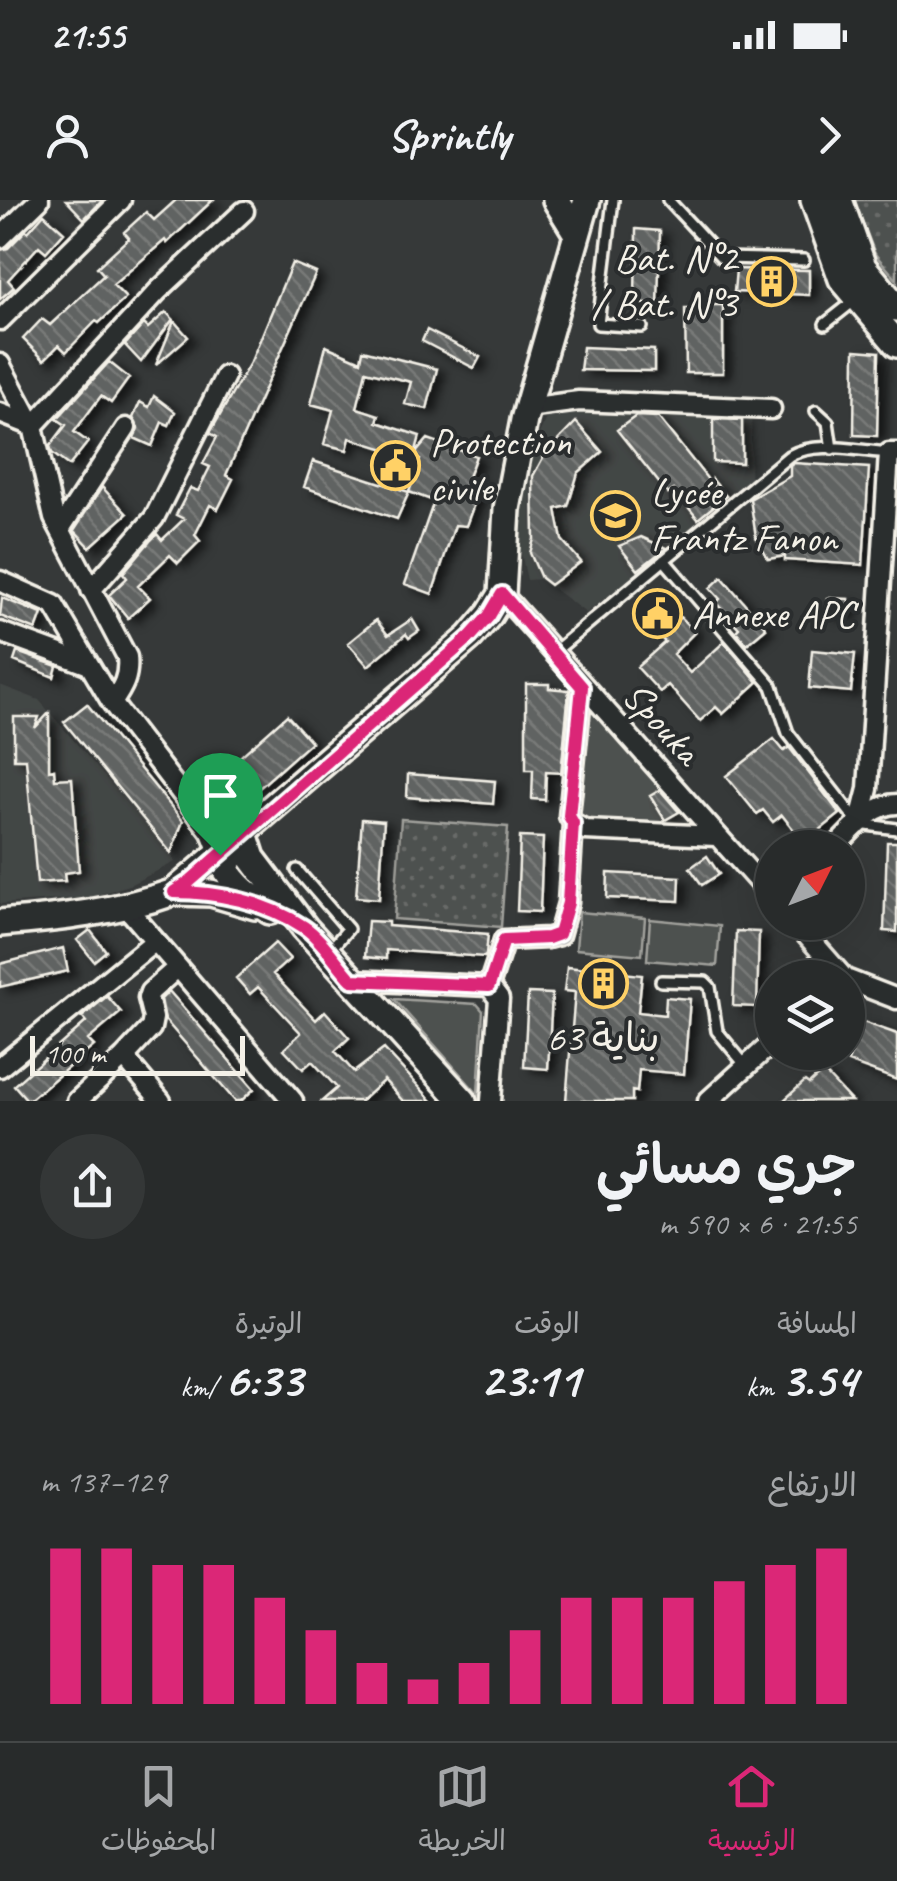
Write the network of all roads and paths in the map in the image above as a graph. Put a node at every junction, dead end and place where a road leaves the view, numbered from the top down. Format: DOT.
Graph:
graph roads {
  1 [pos="39,200"];
  2 [pos="122,200"];
  3 [pos="556,200"];
  4 [pos="587,200"];
  5 [pos="613,200"];
  6 [pos="668,200"];
  7 [pos="814,200"];
  8 [pos="838,200"];
  9 [pos="244,212"];
  10 [pos="577,234"];
  11 [pos="0,238"];
  12 [pos="804,260"];
  13 [pos="857,298"];
  14 [pos="897,308"];
  15 [pos="0,320"];
  16 [pos="825,324"];
  17 [pos="642,326"];
  18 [pos="897,344"];
  19 [pos="0,364"];
  20 [pos="225,376"];
  21 [pos="527,408"];
  22 [pos="770,409"];
  23 [pos="816,411"];
  24 [pos="0,413"];
  25 [pos="34,426"];
  26 [pos="126,428"];
  27 [pos="832,449"];
  28 [pos="893,453"];
  29 [pos="60,530"];
  30 [pos="664,560"];
  31 [pos="0,581"];
  32 [pos="91,590"];
  33 [pos="502,594"];
  34 [pos="0,632"];
  35 [pos="887,632"];
  36 [pos="554,652"];
  37 [pos="87,664"];
  38 [pos="582,687"];
  39 [pos="112,703"];
  40 [pos="897,804"];
  41 [pos="573,823"];
  42 [pos="859,824"];
  43 [pos="897,829"];
  44 [pos="853,830"];
  45 [pos="244,833"];
  46 [pos="716,836"];
  47 [pos="220,855"];
  48 [pos="297,870"];
  49 [pos="755,878"];
  50 [pos="174,892"];
  51 [pos="275,903"];
  52 [pos="127,908"];
  53 [pos="0,923"];
  54 [pos="812,940"];
  55 [pos="154,942"];
  56 [pos="327,953"];
  57 [pos="829,960"];
  58 [pos="177,968"];
  59 [pos="352,980"];
  60 [pos="661,981"];
  61 [pos="489,986"];
  62 [pos="865,986"];
  63 [pos="897,999"];
  64 [pos="124,1057"];
  65 [pos="755,1058"];
  66 [pos="746,1066"];
  67 [pos="0,1067"];
  68 [pos="77,1101"];
  69 [pos="161,1101"];
  70 [pos="292,1101"];
  71 [pos="463,1101"];
  72 [pos="491,1101"];
  73 [pos="708,1101"];
  1 -- 11 [label="street"];
  2 -- 15 [label="street"];
  3 -- 10 [label="main road"];
  4 -- 10 [label="main road"];
  5 -- 17 [label="lane"];
  6 -- 12 [label="lane"];
  7 -- 13 [label="main road"];
  8 -- 14 [label="main road"];
  9 -- 25 [label="street"];
  10 -- 21 [label="main road"];
  13 -- 16 [label="lane"];
  13 -- 18 [label="main road"];
  19 -- 25 [label="street"];
  20 -- 32 [label="street"];
  21 -- 22 [label="street"];
  21 -- 33 [label="main road"];
  23 -- 27 [label="lane"];
  24 -- 25 [label="street"];
  25 -- 29 [label="street"];
  26 -- 29 [label="street"];
  27 -- 28 [label="lane"];
  27 -- 30 [label="lane"];
  28 -- 35 [label="street"];
  29 -- 32 [label="street"];
  30 -- 36 [label="lane"];
  30 -- 42 [label="lane"];
  31 -- 37 [label="street"];
  32 -- 39 [label="street"];
  33 -- 36 [label="street, Spouka"];
  33 -- 45 [label="main road"];
  34 -- 37 [label="street"];
  35 -- 42 [label="street"];
  36 -- 38 [label="street, Spouka"];
  37 -- 39 [label="street"];
  38 -- 41 [label="street"];
  38 -- 46 [label="street, Spouka"];
  39 -- 47 [label="street"];
  40 -- 42 [label="street"];
  41 -- 46 [label="street"];
  41 -- 61 [label="street"];
  42 -- 43 [label="lane"];
  42 -- 44 [label="street"];
  45 -- 47 [label="main road"];
  45 -- 51 [label="main road"];
  46 -- 49 [label="street, Spouka"];
  47 -- 50 [label="main road"];
  47 -- 51 [label="main road"];
  48 -- 56 [label="lane"];
  50 -- 51 [label="main road"];
  50 -- 52 [label="main road"];
  51 -- 56 [label="main road"];
  52 -- 53 [label="main road"];
  52 -- 55 [label="street"];
  54 -- 57 [label="street"];
  55 -- 58 [label="street"];
  55 -- 67 [label="street"];
  56 -- 59 [label="main road"];
  58 -- 64 [label="street"];
  58 -- 70 [label="street"];
  59 -- 61 [label="street"];
  59 -- 71 [label="main road"];
  60 -- 66 [label="lane"];
  61 -- 72 [label="street"];
  62 -- 63 [label="street"];
  64 -- 68 [label="street"];
  64 -- 69 [label="street"];
  65 -- 66 [label="street"];
  66 -- 73 [label="street"];
}
